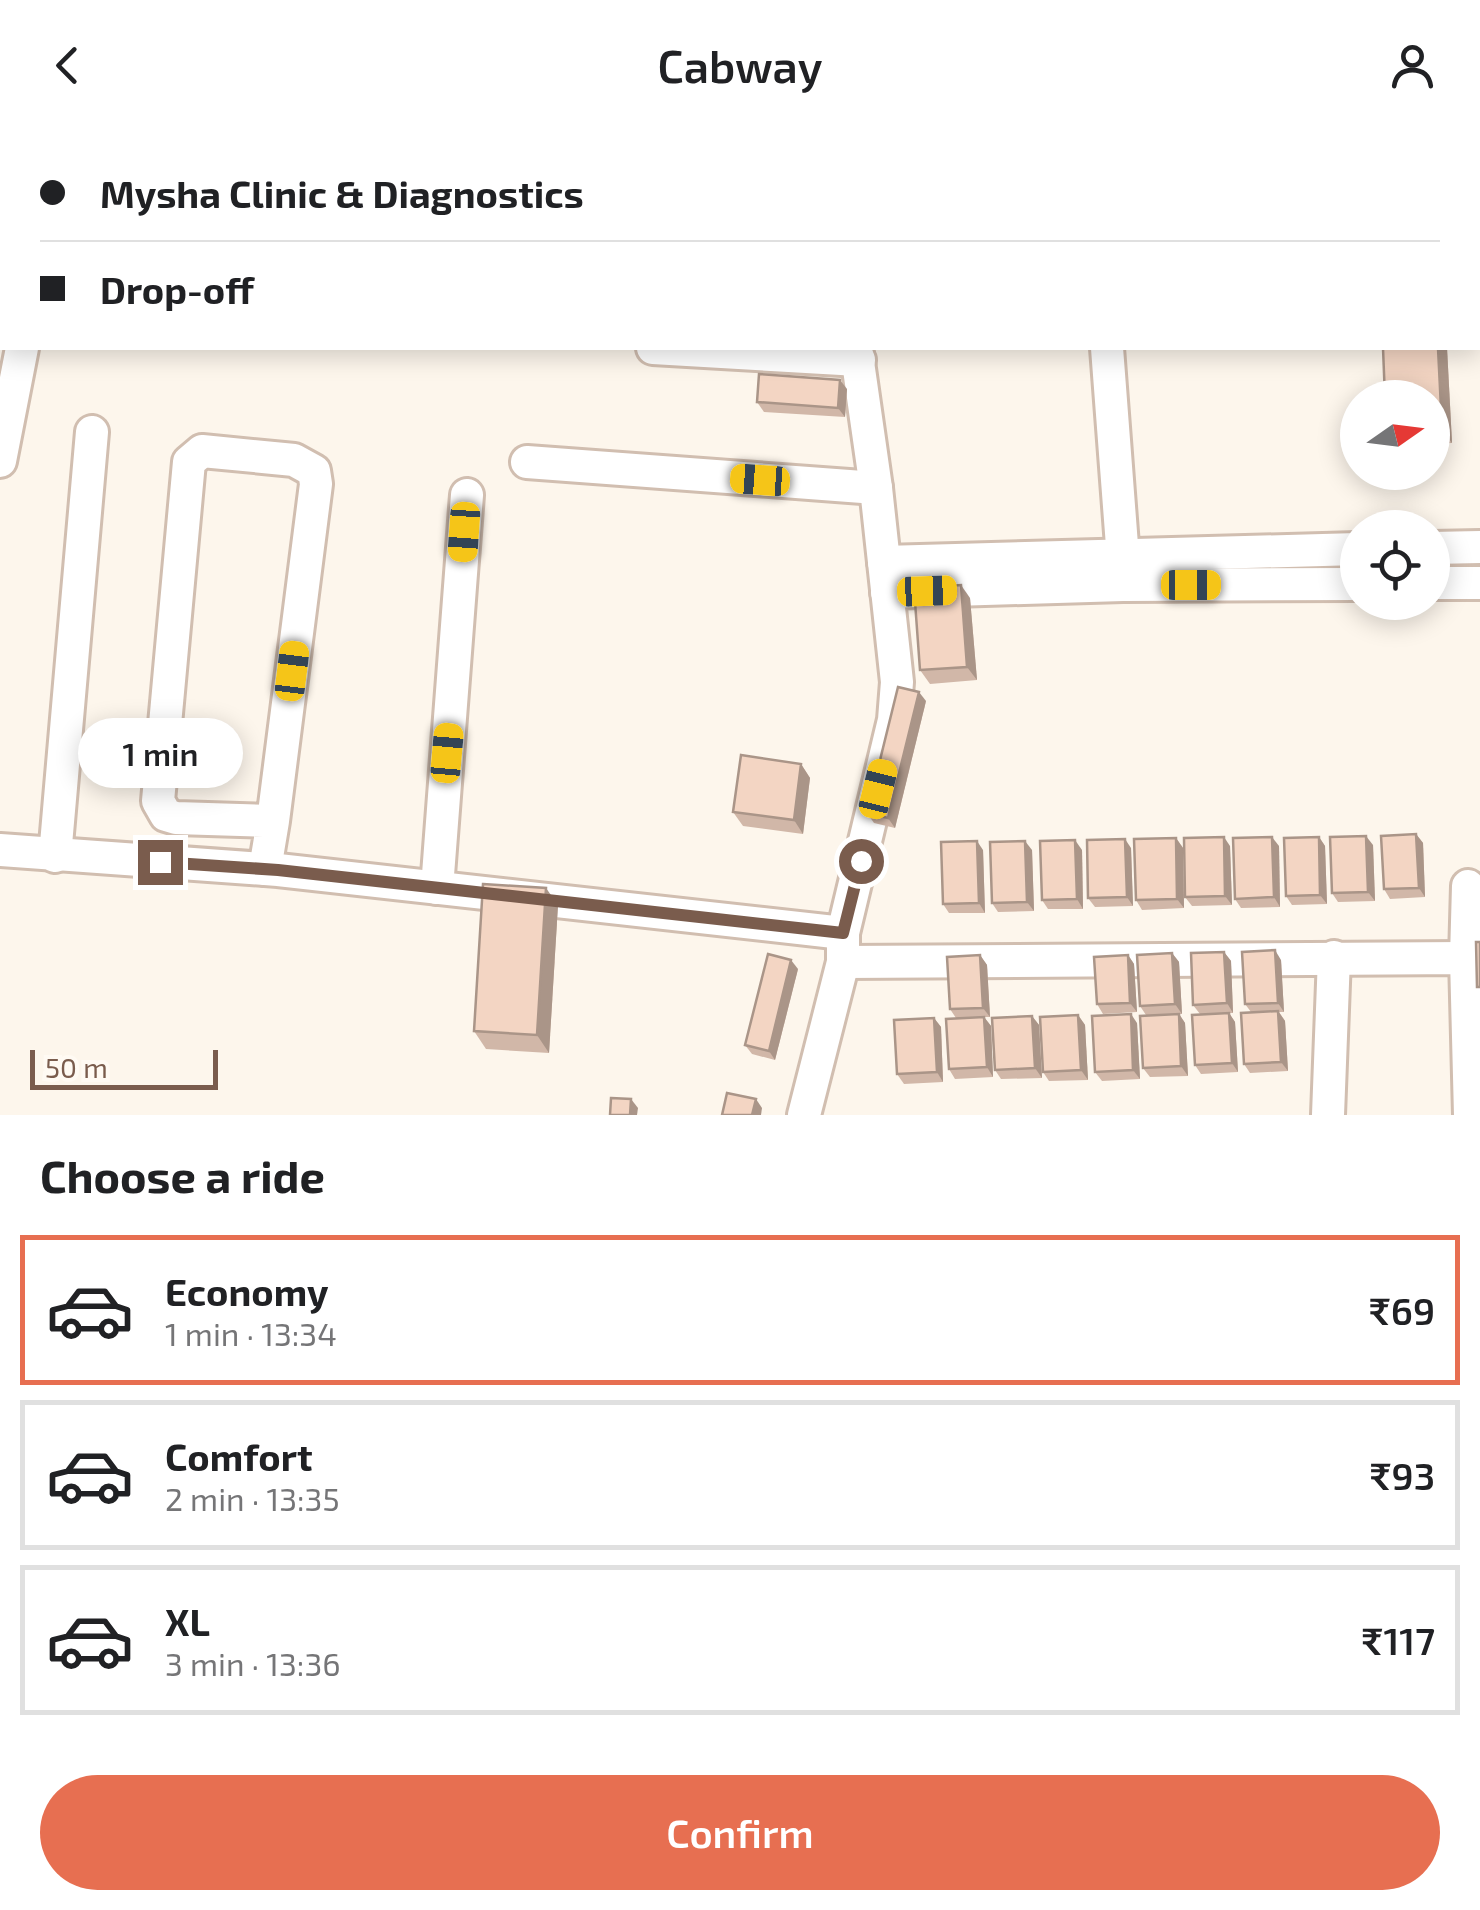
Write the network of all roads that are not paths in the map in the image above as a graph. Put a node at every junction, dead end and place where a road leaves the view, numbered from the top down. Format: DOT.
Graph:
graph roads {
  1 [pos="22,350"];
  2 [pos="721,350"];
  3 [pos="1107,350"];
  4 [pos="858,354"];
  5 [pos="92,432"];
  6 [pos="0,461"];
  7 [pos="527,462"];
  8 [pos="876,488"];
  9 [pos="467,495"];
  10 [pos="1480,547"];
  11 [pos="1450,548"];
  12 [pos="1340,552"];
  13 [pos="1124,570"];
  14 [pos="886,577"];
  15 [pos="1340,583"];
  16 [pos="1450,583"];
  17 [pos="1480,583"];
  18 [pos="272,821"];
  19 [pos="0,850"];
  20 [pos="55,856"];
  21 [pos="266,869"];
  22 [pos="1468,886"];
  23 [pos="437,888"];
  24 [pos="843,948"];
  25 [pos="1334,957"];
  26 [pos="1466,958"];
  27 [pos="804,1115"];
  28 [pos="1328,1115"];
  29 [pos="1470,1115"];
  1 -- 6 [label="street"];
  2 -- 4 [label="street"];
  3 -- 13 [label="street"];
  4 -- 8 [label="street"];
  5 -- 20 [label="street"];
  7 -- 8 [label="street"];
  8 -- 14 [label="street"];
  9 -- 23 [label="street"];
  10 -- 11 [label="street"];
  12 -- 13 [label="street"];
  13 -- 14 [label="street"];
  13 -- 15 [label="street"];
  14 -- 24 [label="street"];
  16 -- 17 [label="street"];
  18 -- 18 [label="street"];
  18 -- 21 [label="street"];
  19 -- 20 [label="street"];
  20 -- 21 [label="street"];
  21 -- 23 [label="street"];
  22 -- 26 [label="street"];
  23 -- 24 [label="street"];
  24 -- 25 [label="street"];
  24 -- 27 [label="street"];
  25 -- 26 [label="street"];
  25 -- 28 [label="street"];
  26 -- 29 [label="street"];
}
